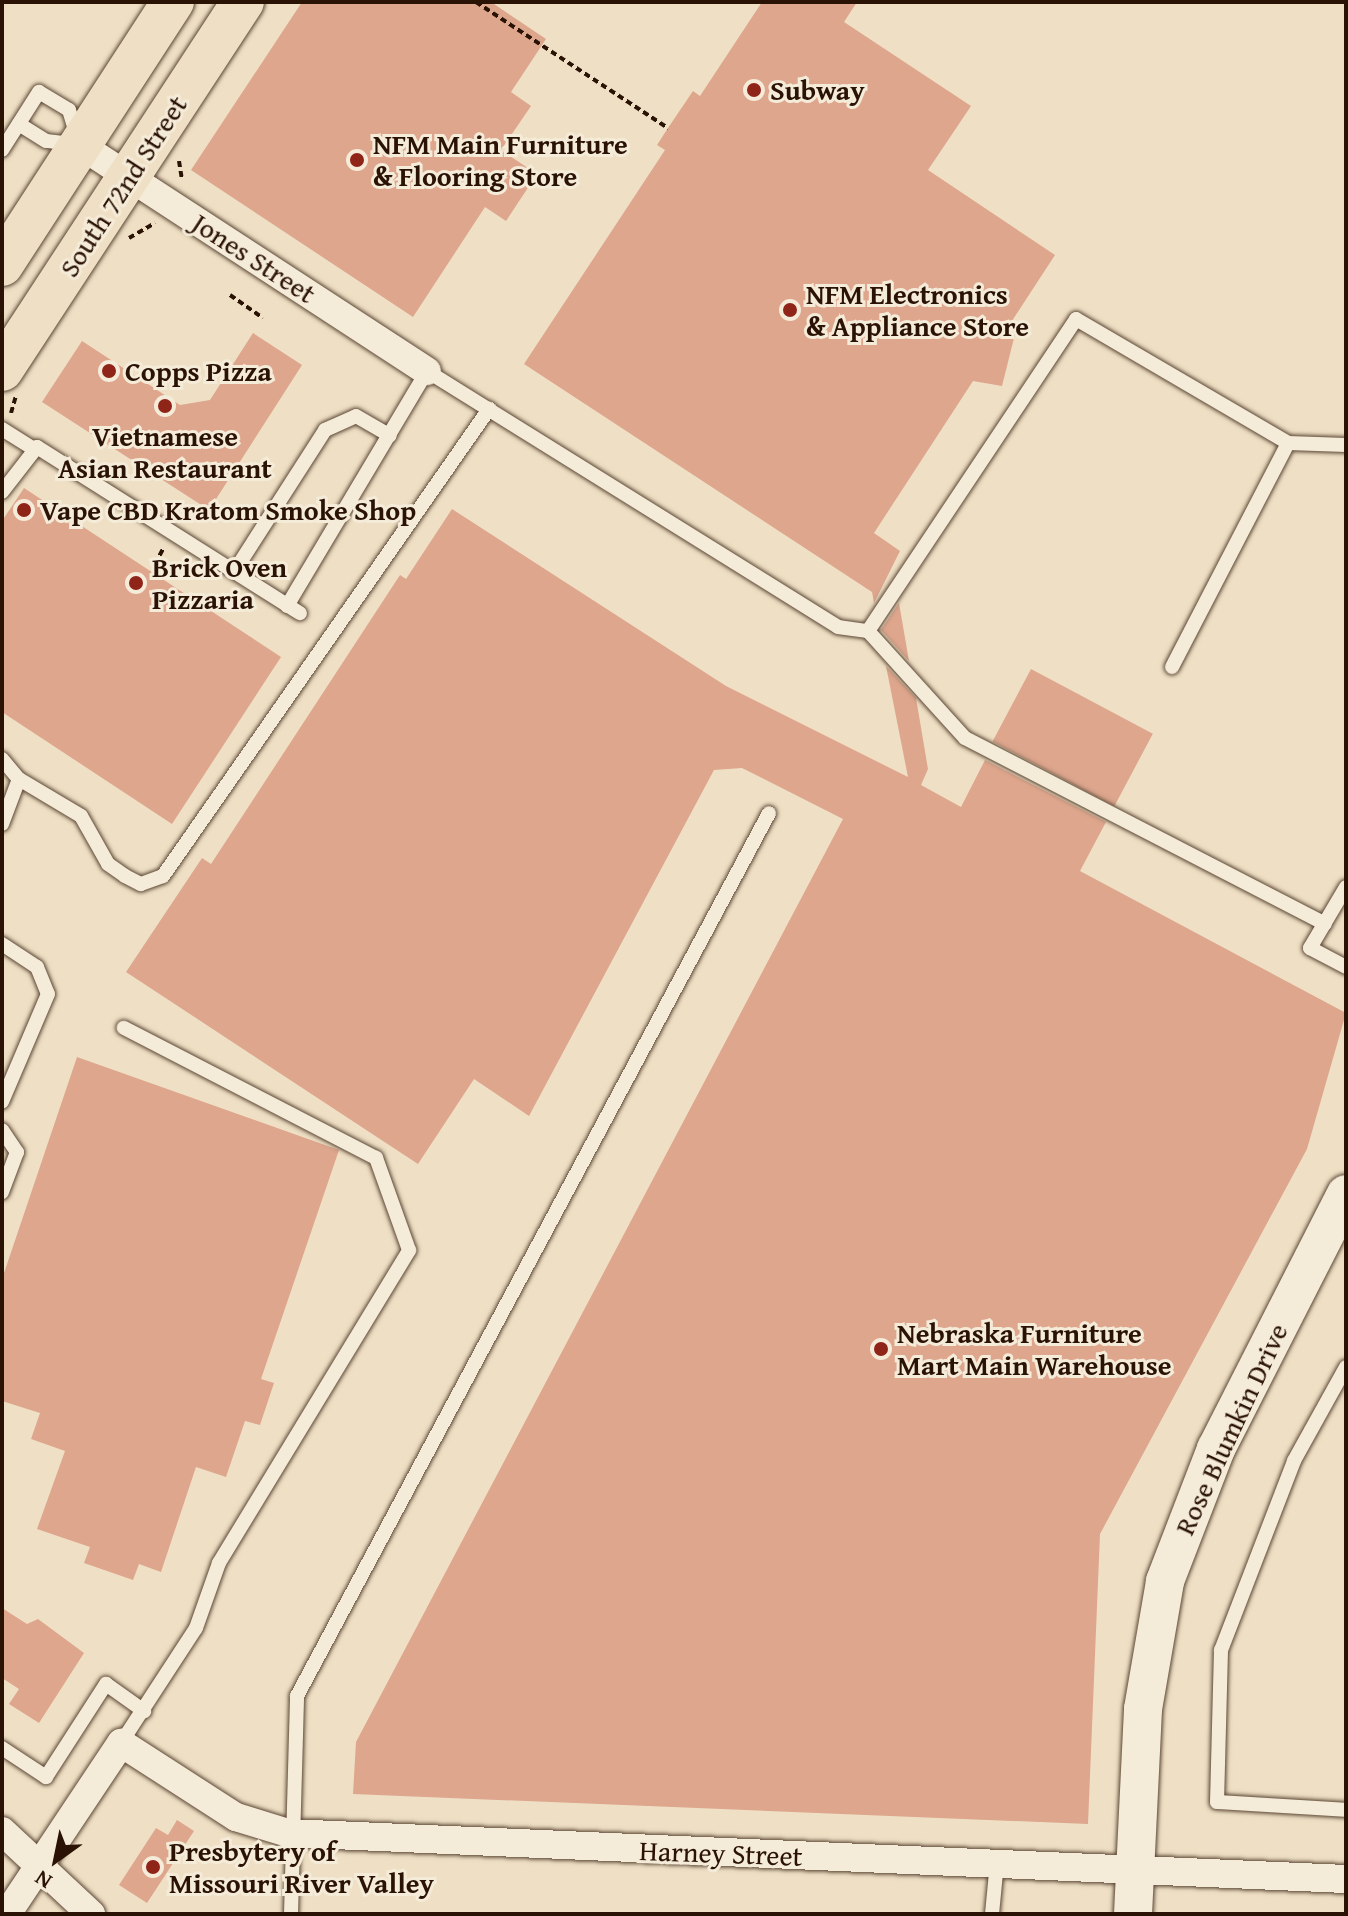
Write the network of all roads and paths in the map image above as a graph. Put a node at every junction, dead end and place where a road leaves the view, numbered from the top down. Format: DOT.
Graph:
graph roads {
  1 [pos="173,2"];
  2 [pos="243,2"];
  3 [pos="476,2"];
  4 [pos="19,124"];
  5 [pos="668,128"];
  6 [pos="80,145"];
  7 [pos="2,150"];
  8 [pos="129,176"];
  9 [pos="2,265"];
  10 [pos="230,295"];
  11 [pos="263,318"];
  12 [pos="2,370"];
  13 [pos="427,371"];
  14 [pos="489,409"];
  15 [pos="2,429"];
  16 [pos="390,436"];
  17 [pos="1288,443"];
  18 [pos="1346,445"];
  19 [pos="33,448"];
  20 [pos="2,492"];
  21 [pos="161,552"];
  22 [pos="155,564"];
  23 [pos="234,572"];
  24 [pos="868,631"];
  25 [pos="1172,667"];
  26 [pos="2,759"];
  27 [pos="19,779"];
  28 [pos="769,813"];
  29 [pos="2,824"];
  30 [pos="1346,887"];
  31 [pos="1325,924"];
  32 [pos="2,944"];
  33 [pos="1346,967"];
  34 [pos="124,1028"];
  35 [pos="2,1102"];
  36 [pos="2,1130"];
  37 [pos="2,1192"];
  38 [pos="1346,1194"];
  39 [pos="1346,1367"];
  40 [pos="144,1711"];
  41 [pos="121,1743"];
  42 [pos="2,1748"];
  43 [pos="1346,1810"];
  44 [pos="2,1831"];
  45 [pos="288,1833"];
  46 [pos="38,1862"];
  47 [pos="997,1862"];
  48 [pos="1135,1867"];
  49 [pos="1346,1879"];
  50 [pos="7,1914"];
  51 [pos="91,1914"];
  52 [pos="291,1914"];
  53 [pos="992,1914"];
  54 [pos="1133,1914"];
  1 -- 6 [label="main road, South 72nd Street"];
  2 -- 8 [label="main road, South 72nd Street"];
  3 -- 5 [label="path"];
  4 -- 6 [label="lane"];
  4 -- 6 [label="lane"];
  4 -- 7 [label="lane"];
  6 -- 8 [label="street, Jones Street"];
  6 -- 9 [label="main road, South 72nd Street"];
  8 -- 12 [label="main road, South 72nd Street"];
  8 -- 13 [label="street, Jones Street"];
  10 -- 11 [label="path"];
  13 -- 14 [label="lane"];
  13 -- 16 [label="lane"];
  14 -- 24 [label="lane"];
  14 -- 27 [label="lane"];
  15 -- 19 [label="lane"];
  16 -- 23 [label="lane"];
  16 -- 23 [label="lane"];
  17 -- 18 [label="lane"];
  17 -- 24 [label="lane"];
  17 -- 25 [label="lane"];
  19 -- 20 [label="lane"];
  19 -- 23 [label="lane"];
  21 -- 22 [label="path"];
  24 -- 31 [label="lane"];
  26 -- 27 [label="lane"];
  27 -- 29 [label="lane"];
  28 -- 45 [label="lane"];
  30 -- 31 [label="lane"];
  31 -- 33 [label="lane"];
  32 -- 35 [label="lane"];
  34 -- 40 [label="lane"];
  36 -- 37 [label="lane"];
  38 -- 48 [label="main road, Rose Blumkin Drive"];
  39 -- 43 [label="lane"];
  40 -- 41 [label="lane"];
  40 -- 42 [label="lane"];
  41 -- 45 [label="street, Harney Street"];
  41 -- 46 [label="street"];
  44 -- 46 [label="street"];
  45 -- 47 [label="street, Harney Street"];
  45 -- 52 [label="lane"];
  46 -- 50 [label="street"];
  46 -- 51 [label="street"];
  47 -- 48 [label="street, Harney Street"];
  47 -- 53 [label="lane"];
  48 -- 49 [label="street, Harney Street"];
  48 -- 54 [label="main road, Rose Blumkin Drive"];
}
